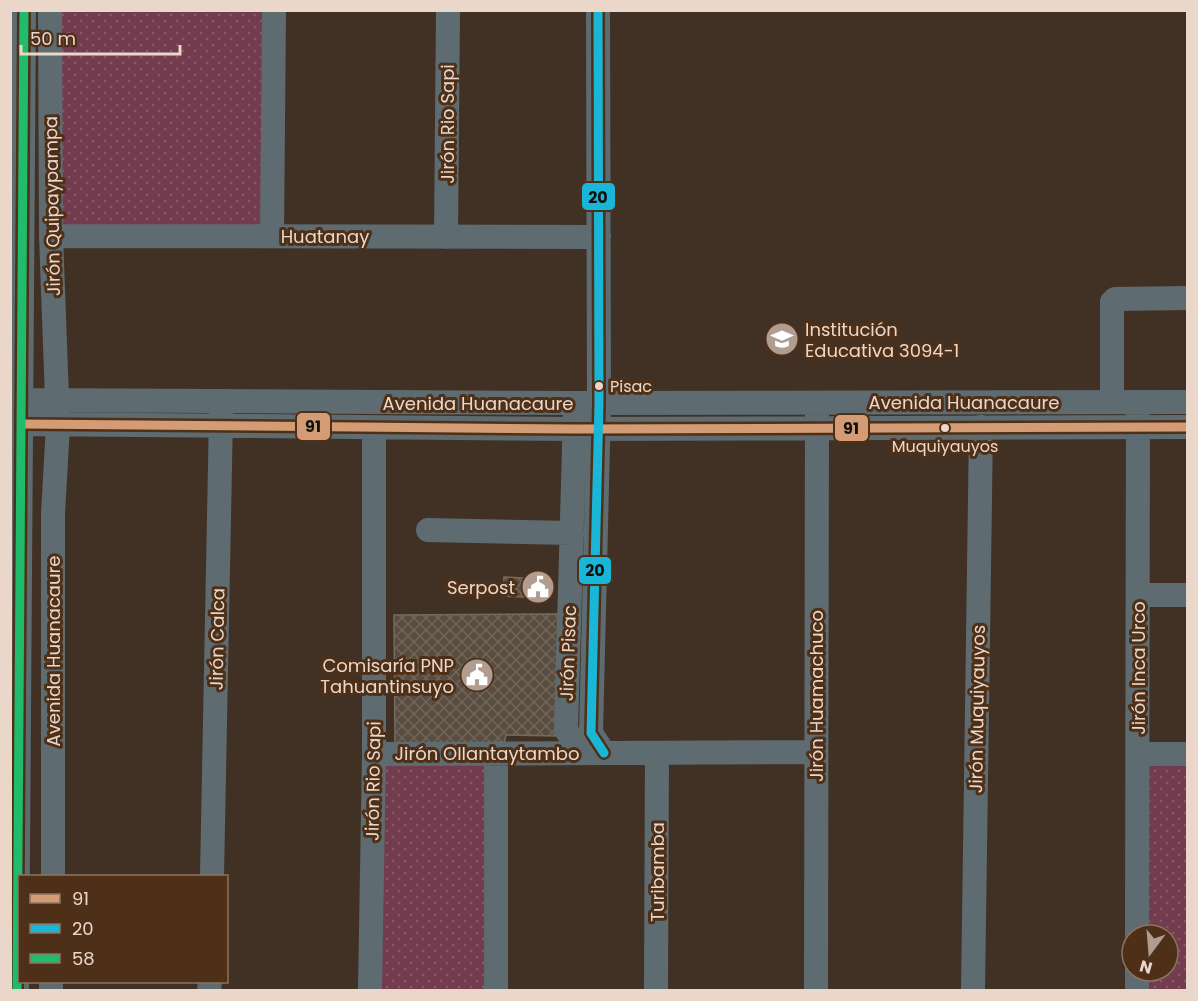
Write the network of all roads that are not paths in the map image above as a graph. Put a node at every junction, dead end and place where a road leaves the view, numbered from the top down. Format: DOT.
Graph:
graph roads {
  1 [pos="50,10"];
  2 [pos="274,10"];
  3 [pos="448,10"];
  4 [pos="598,10"];
  5 [pos="19,16"];
  6 [pos="51,236"];
  7 [pos="272,236"];
  8 [pos="446,237"];
  9 [pos="599,237"];
  10 [pos="1188,298"];
  11 [pos="23,400"];
  12 [pos="56,401"];
  13 [pos="1112,401"];
  14 [pos="1138,401"];
  15 [pos="221,402"];
  16 [pos="817,402"];
  17 [pos="1188,402"];
  18 [pos="575,403"];
  19 [pos="599,403"];
  20 [pos="22,424"];
  21 [pos="58,425"];
  22 [pos="1138,426"];
  23 [pos="981,427"];
  24 [pos="1188,427"];
  25 [pos="221,428"];
  26 [pos="374,428"];
  27 [pos="817,428"];
  28 [pos="587,429"];
  29 [pos="428,530"];
  30 [pos="572,533"];
  31 [pos="1138,595"];
  32 [pos="1188,595"];
  33 [pos="15,596"];
  34 [pos="816,752"];
  35 [pos="496,753"];
  36 [pos="593,753"];
  37 [pos="657,753"];
  38 [pos="374,754"];
  39 [pos="1138,754"];
  40 [pos="1188,754"];
  41 [pos="14,755"];
  42 [pos="53,875"];
  43 [pos="212,875"];
  44 [pos="1137,923"];
  45 [pos="17,990"];
  46 [pos="370,990"];
  47 [pos="496,990"];
  48 [pos="656,990"];
  49 [pos="816,990"];
  50 [pos="974,990"];
  1 -- 6 [label="street, Jirón Quipaypampa"];
  2 -- 7 [label="street"];
  3 -- 8 [label="street, Jirón Rio Sapi"];
  4 -- 9 [label="street, Jirón Pisac"];
  5 -- 11 [label="street, Jirón Quipaypampa"];
  6 -- 7 [label="street, Huatanay"];
  6 -- 12 [label="street, Jirón Quipaypampa"];
  7 -- 8 [label="street, Huatanay"];
  8 -- 9 [label="street, Huatanay"];
  9 -- 19 [label="street, Jirón Pisac"];
  10 -- 13 [label="street"];
  11 -- 12 [label="street, Avenida Huanacaure"];
  11 -- 20 [label="street, Jirón Quipaypampa"];
  12 -- 15 [label="street, Avenida Huanacaure"];
  12 -- 21 [label="street, Avenida Huanacaure"];
  13 -- 14 [label="street, Avenida Huanacaure"];
  13 -- 16 [label="street, Avenida Huanacaure"];
  14 -- 17 [label="street, Avenida Huanacaure"];
  14 -- 22 [label="street, Jirón Inca Urco"];
  15 -- 18 [label="street, Avenida Huanacaure"];
  15 -- 25 [label="street, Jirón Calca"];
  16 -- 19 [label="street, Avenida Huanacaure"];
  16 -- 27 [label="street, Jirón Huamachuco"];
  18 -- 19 [label="street, Avenida Huanacaure"];
  18 -- 28 [label="street, Jirón Pisac"];
  19 -- 28 [label="street, Jirón Pisac"];
  20 -- 21 [label="street, Avenida Huanacaure"];
  20 -- 33 [label="street, Jirón Quipaypampa"];
  21 -- 25 [label="street, Avenida Huanacaure"];
  21 -- 42 [label="street, Avenida Huanacaure"];
  22 -- 23 [label="street, Avenida Huanacaure"];
  22 -- 24 [label="street, Avenida Huanacaure"];
  22 -- 31 [label="street, Jirón Inca Urco"];
  23 -- 27 [label="street, Avenida Huanacaure"];
  23 -- 50 [label="street, Jirón Muquiyauyos"];
  25 -- 26 [label="street, Avenida Huanacaure"];
  25 -- 43 [label="street, Jirón Calca"];
  26 -- 28 [label="street, Avenida Huanacaure"];
  26 -- 38 [label="street, Jirón Rio Sapi"];
  27 -- 28 [label="street, Avenida Huanacaure"];
  27 -- 34 [label="street, Jirón Huamachuco"];
  28 -- 30 [label="street, Jirón Pisac"];
  28 -- 36 [label="street, Jirón Pisac"];
  29 -- 30 [label="street"];
  30 -- 36 [label="street, Jirón Pisac"];
  31 -- 32 [label="street"];
  31 -- 39 [label="street, Jirón Inca Urco"];
  33 -- 41 [label="street, Jirón Quipaypampa"];
  34 -- 37 [label="street, Jirón Ollantaytambo"];
  34 -- 49 [label="street, Jirón Huamachuco"];
  35 -- 36 [label="street, Jirón Ollantaytambo"];
  35 -- 38 [label="street, Jirón Ollantaytambo"];
  35 -- 47 [label="street"];
  36 -- 37 [label="street, Jirón Ollantaytambo"];
  37 -- 48 [label="street, Turibamba"];
  38 -- 46 [label="street, Jirón Rio Sapi"];
  39 -- 40 [label="street"];
  39 -- 44 [label="street, Jirón Inca Urco"];
  41 -- 45 [label="street, Jirón Quipaypampa"];
}
